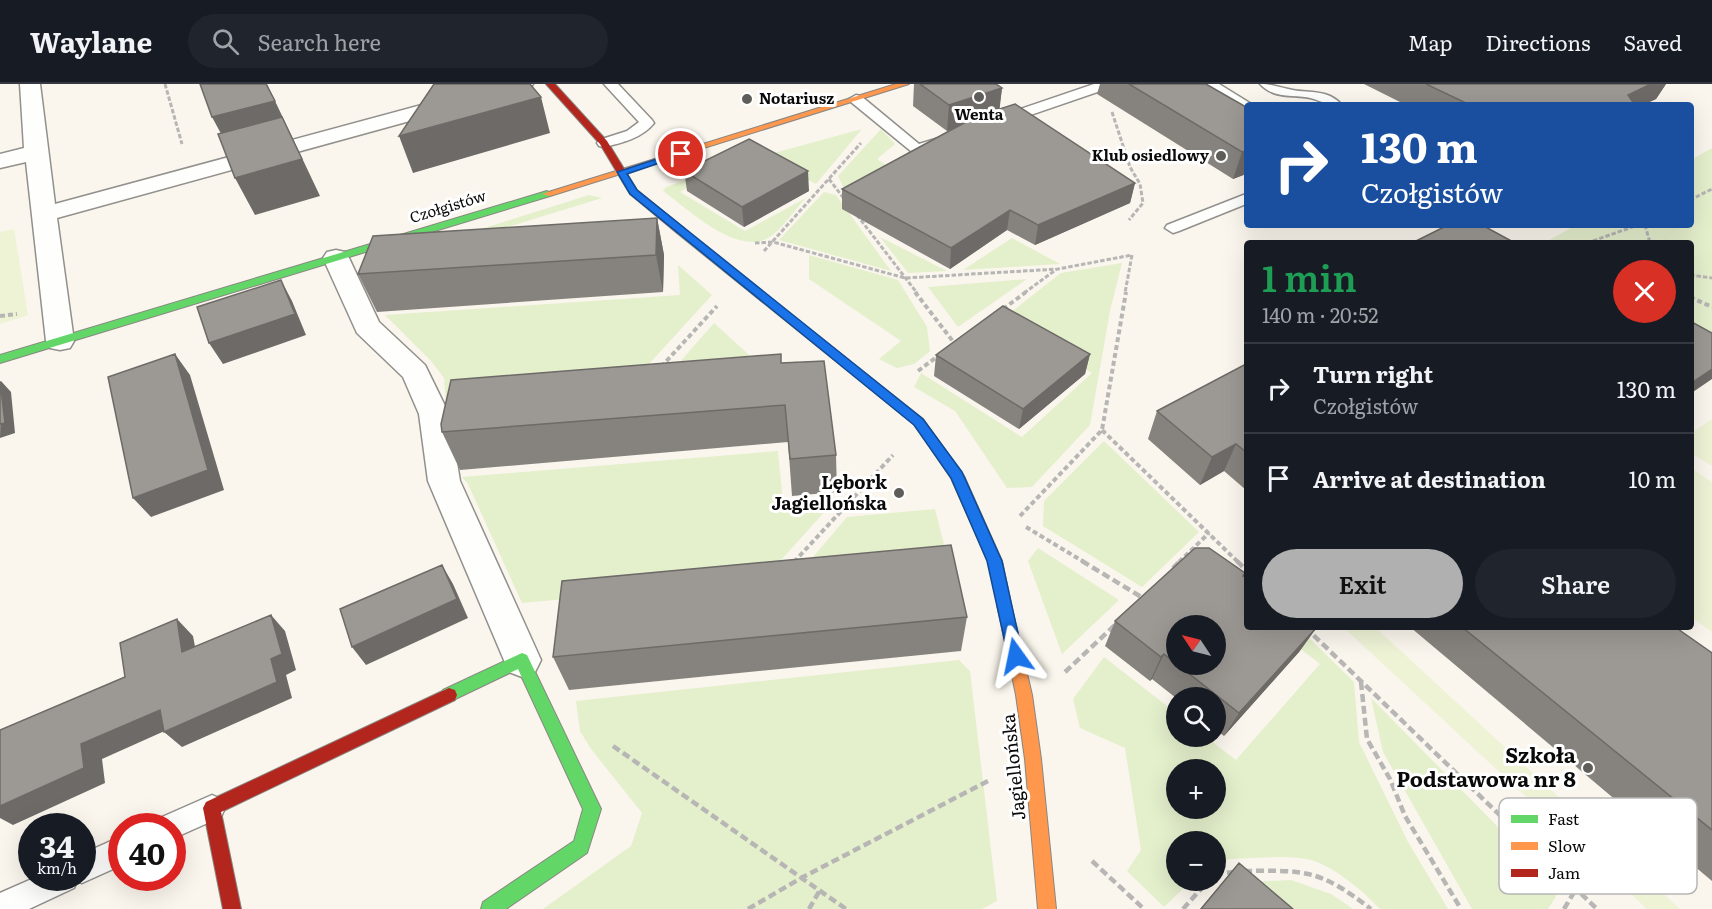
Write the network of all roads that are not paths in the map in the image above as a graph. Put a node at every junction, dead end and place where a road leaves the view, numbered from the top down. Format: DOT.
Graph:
graph roads {
  1 [pos="30,84"];
  2 [pos="522,84"];
  3 [pos="550,84"];
  4 [pos="611,84"];
  5 [pos="905,84"];
  6 [pos="1107,84"];
  7 [pos="1209,84"];
  8 [pos="1267,84"];
  9 [pos="856,99"];
  10 [pos="1329,102"];
  11 [pos="1244,104"];
  12 [pos="984,126"];
  13 [pos="951,138"];
  14 [pos="604,143"];
  15 [pos="36,152"];
  16 [pos="0,161"];
  17 [pos="621,172"];
  18 [pos="1244,199"];
  19 [pos="45,214"];
  20 [pos="1173,228"];
  21 [pos="336,258"];
  22 [pos="60,341"];
  23 [pos="0,359"];
  24 [pos="522,660"];
  25 [pos="212,808"];
  26 [pos="186,820"];
  27 [pos="36,891"];
  28 [pos="0,908"];
  29 [pos="232,909"];
  30 [pos="490,909"];
  31 [pos="1047,909"];
  1 -- 15 [label="street"];
  2 -- 19 [label="street"];
  3 -- 14 [label="street, Jagiellońska"];
  4 -- 14 [label="lane"];
  5 -- 9 [label="street, Czołgistów"];
  6 -- 12 [label="lane"];
  7 -- 11 [label="lane"];
  8 -- 10 [label="lane"];
  9 -- 13 [label="lane"];
  9 -- 17 [label="street, Czołgistów"];
  14 -- 17 [label="street, Jagiellońska"];
  15 -- 16 [label="street"];
  15 -- 19 [label="street"];
  17 -- 21 [label="street, Czołgistów"];
  17 -- 31 [label="street, Jagiellońska"];
  18 -- 20 [label="lane"];
  19 -- 22 [label="street"];
  21 -- 22 [label="street, Czołgistów"];
  21 -- 24 [label="street"];
  22 -- 23 [label="street, Czołgistów"];
  24 -- 25 [label="street"];
  24 -- 30 [label="street"];
  25 -- 26 [label="lane"];
  25 -- 29 [label="street"];
  27 -- 28 [label="lane"];
}
